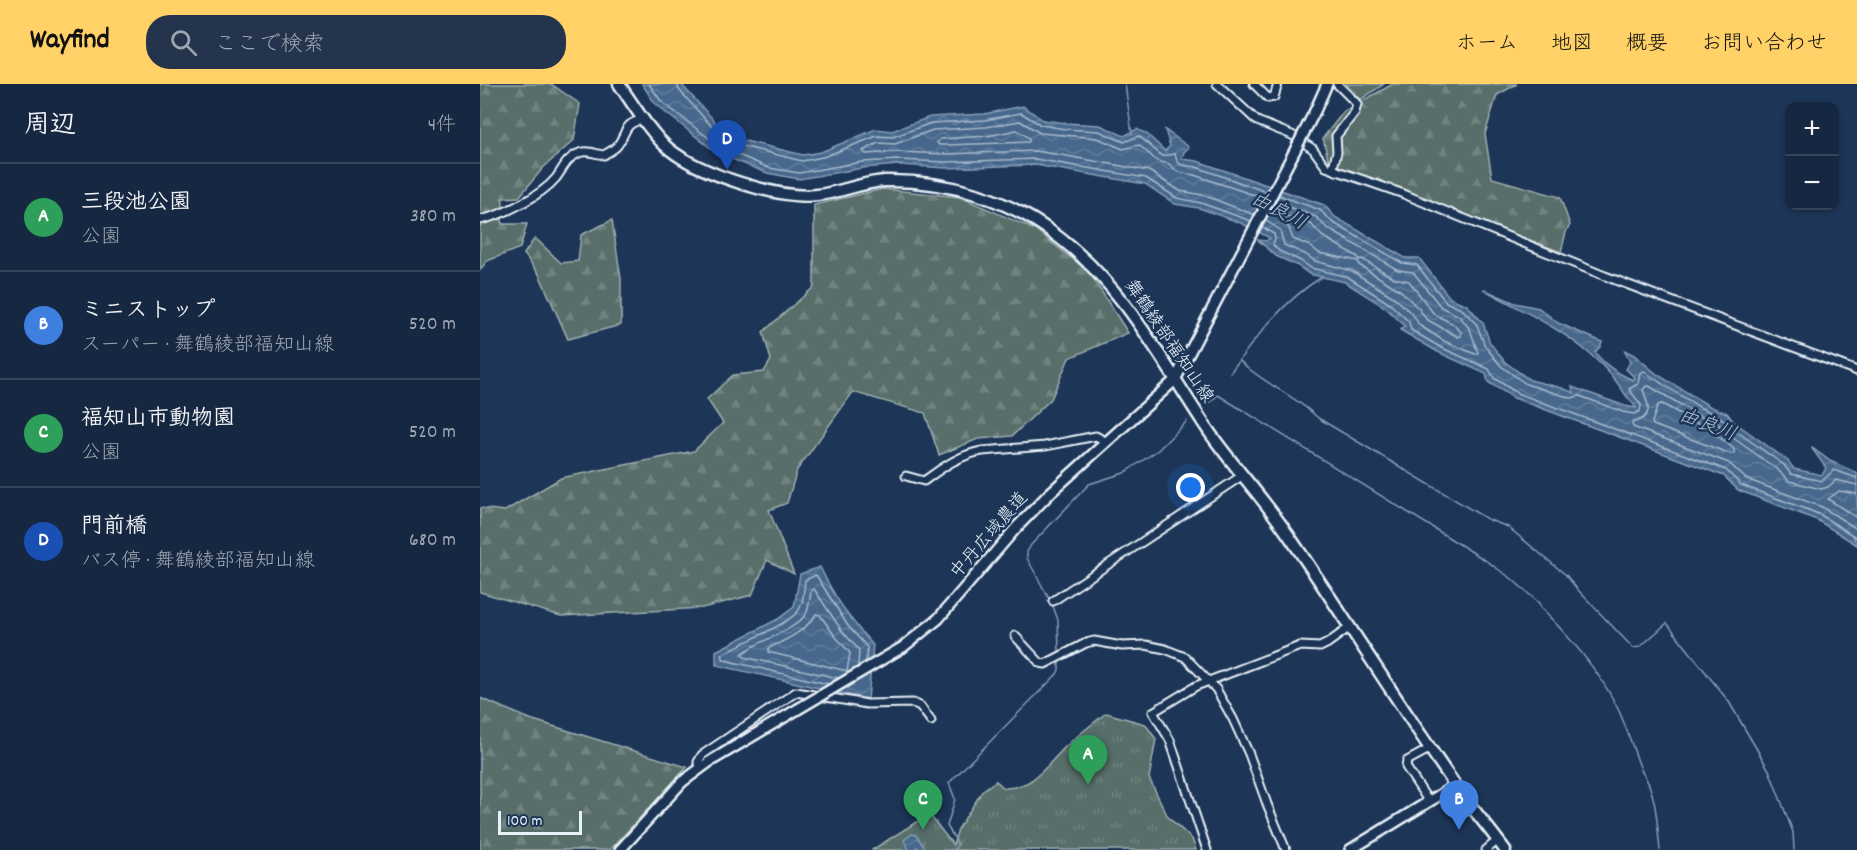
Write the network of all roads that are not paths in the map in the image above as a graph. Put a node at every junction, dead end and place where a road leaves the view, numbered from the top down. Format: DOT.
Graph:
graph roads {
  1 [pos="619,84"];
  2 [pos="1217,84"];
  3 [pos="1254,84"];
  4 [pos="1278,84"];
  5 [pos="1327,84"];
  6 [pos="1337,84"];
  7 [pos="644,119"];
  8 [pos="1336,171"];
  9 [pos="480,220"];
  10 [pos="1857,370"];
  11 [pos="1174,380"];
  12 [pos="1105,441"];
  13 [pos="1243,475"];
  14 [pos="906,476"];
  15 [pos="1053,601"];
  16 [pos="1350,627"];
  17 [pos="1015,636"];
  18 [pos="1208,682"];
  19 [pos="931,721"];
  20 [pos="1431,748"];
  21 [pos="701,767"];
  22 [pos="1456,785"];
  23 [pos="1429,802"];
  24 [pos="1493,846"];
  25 [pos="620,850"];
  26 [pos="1207,850"];
  27 [pos="1286,850"];
  28 [pos="1350,850"];
  29 [pos="1505,850"];
  1 -- 7 [label="main road, 舞鶴綾部福知山線"];
  2 -- 8 [label="street"];
  3 -- 4 [label="street"];
  5 -- 11 [label="street, 中丹広域農道, bridge"];
  6 -- 8 [label="street"];
  7 -- 9 [label="street"];
  7 -- 11 [label="main road, 舞鶴綾部福知山線"];
  8 -- 10 [label="street"];
  11 -- 12 [label="street, 中丹広域農道"];
  11 -- 13 [label="main road, 舞鶴綾部福知山線"];
  12 -- 14 [label="street"];
  12 -- 21 [label="street, 中丹広域農道, bridge"];
  13 -- 15 [label="street"];
  13 -- 16 [label="main road, 舞鶴綾部福知山線"];
  16 -- 18 [label="street"];
  16 -- 20 [label="main road, 舞鶴綾部福知山線"];
  17 -- 18 [label="street"];
  18 -- 26 [label="street"];
  18 -- 27 [label="street"];
  19 -- 21 [label="street"];
  20 -- 22 [label="main road, 舞鶴綾部福知山線"];
  20 -- 23 [label="street"];
  21 -- 25 [label="street, 中丹広域農道"];
  22 -- 23 [label="street"];
  22 -- 24 [label="main road, 舞鶴綾部福知山線"];
  23 -- 28 [label="street"];
  24 -- 29 [label="main road, 舞鶴綾部福知山線"];
}
